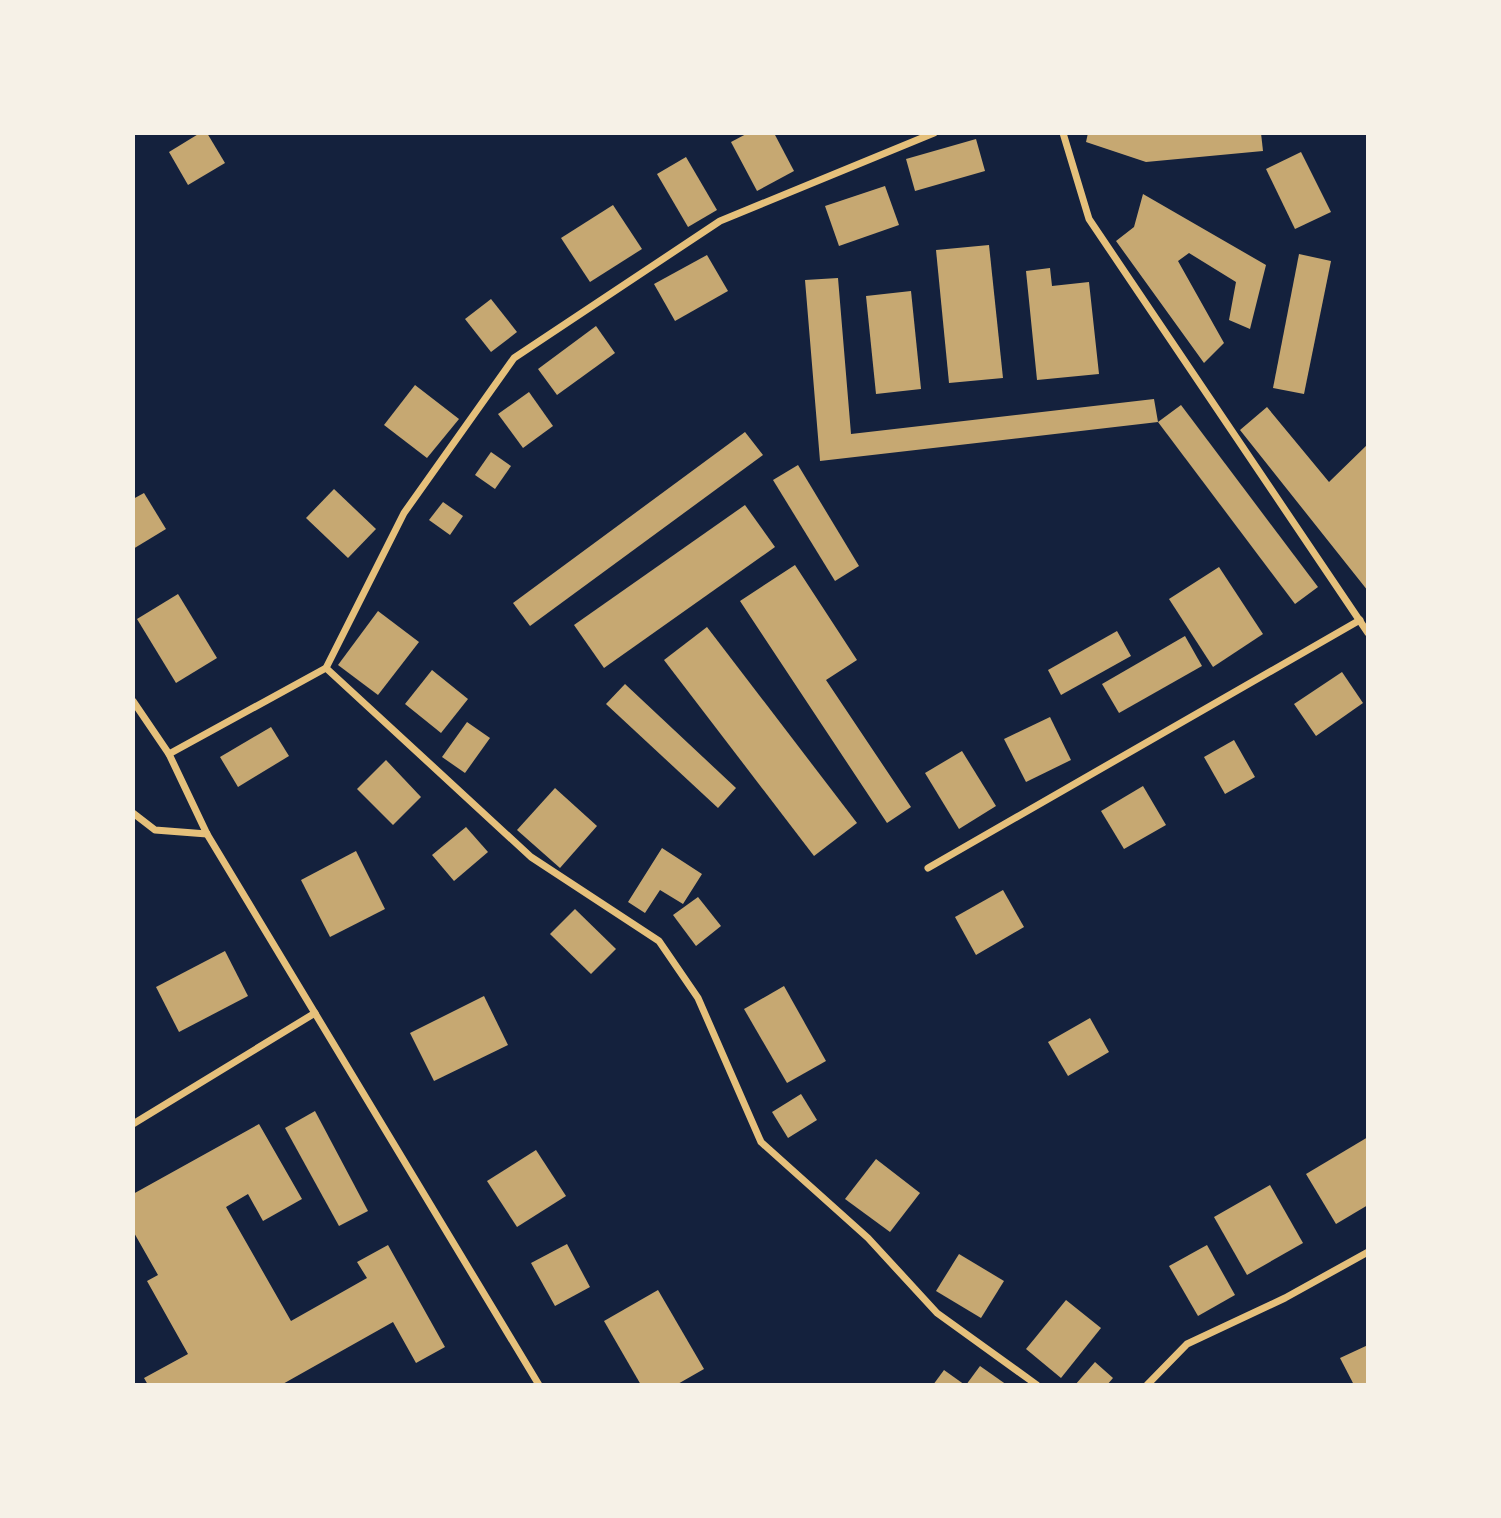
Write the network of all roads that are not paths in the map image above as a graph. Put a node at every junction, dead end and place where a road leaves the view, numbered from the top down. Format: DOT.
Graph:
graph roads {
  1 [pos="934,133"];
  2 [pos="1063,133"];
  3 [pos="1360,620"];
  4 [pos="1368,633"];
  5 [pos="326,667"];
  6 [pos="133,701"];
  7 [pos="169,754"];
  8 [pos="133,813"];
  9 [pos="207,834"];
  10 [pos="928,868"];
  11 [pos="315,1013"];
  12 [pos="133,1124"];
  13 [pos="1368,1252"];
  14 [pos="539,1385"];
  15 [pos="1037,1385"];
  16 [pos="1147,1385"];
  1 -- 5 [label="street"];
  2 -- 3 [label="street"];
  3 -- 4 [label="street"];
  3 -- 10 [label="street"];
  5 -- 7 [label="street"];
  5 -- 15 [label="street"];
  6 -- 7 [label="street"];
  7 -- 9 [label="street"];
  8 -- 9 [label="street"];
  9 -- 11 [label="street"];
  11 -- 12 [label="street"];
  11 -- 14 [label="street"];
  13 -- 16 [label="street"];
}
